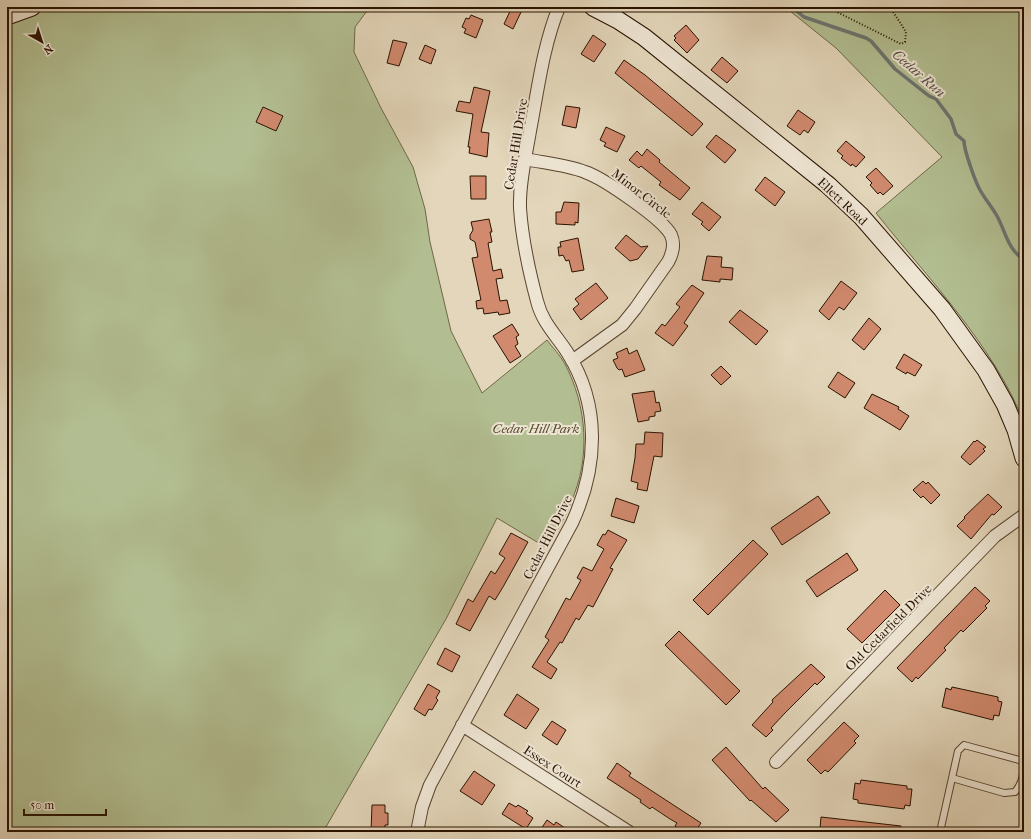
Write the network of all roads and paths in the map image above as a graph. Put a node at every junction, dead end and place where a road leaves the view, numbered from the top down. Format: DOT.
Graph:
graph roads {
  1 [pos="32,7"];
  2 [pos="559,7"];
  3 [pos="593,7"];
  4 [pos="827,7"];
  5 [pos="890,7"];
  6 [pos="7,16"];
  7 [pos="525,159"];
  8 [pos="572,361"];
  9 [pos="1024,458"];
  10 [pos="1024,515"];
  11 [pos="462,725"];
  12 [pos="776,762"];
  13 [pos="952,778"];
  14 [pos="417,832"];
  15 [pos="629,832"];
  16 [pos="940,832"];
  1 -- 6 [label="street"];
  2 -- 7 [label="street, Cedar Hill Drive"];
  3 -- 9 [label="street, Ellett Road"];
  4 -- 5 [label="path"];
  7 -- 8 [label="street, Cedar Hill Drive"];
  7 -- 8 [label="street, Minor Circle"];
  8 -- 11 [label="street, Cedar Hill Drive"];
  10 -- 12 [label="street, Old Cedarfield Drive"];
  11 -- 14 [label="street, Cedar Hill Drive"];
  11 -- 15 [label="street, Essex Court"];
  13 -- 13 [label="lane"];
  13 -- 16 [label="lane"];
}
